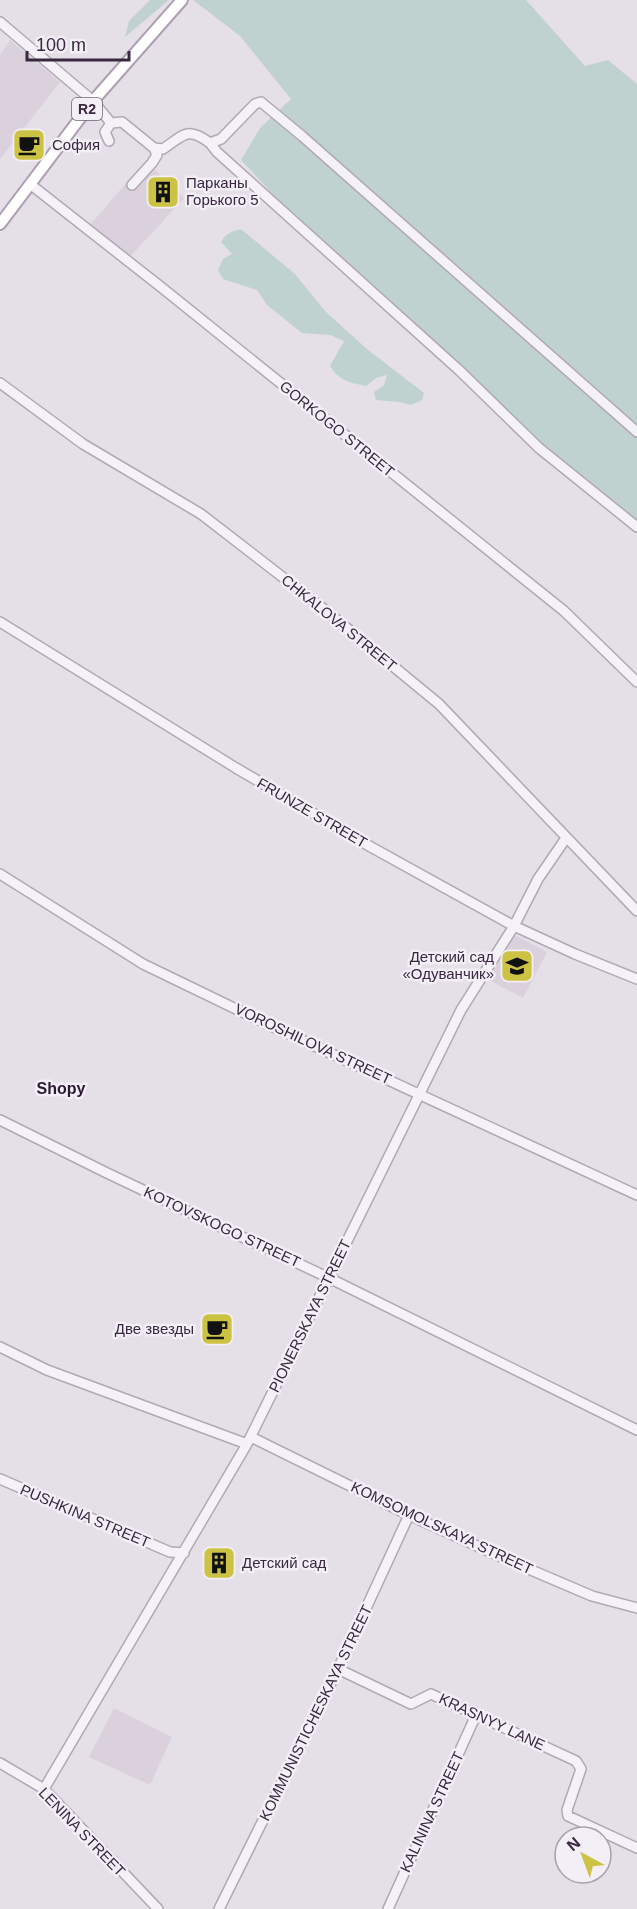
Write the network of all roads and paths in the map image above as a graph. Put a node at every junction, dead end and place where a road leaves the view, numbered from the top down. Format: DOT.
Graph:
graph roads {
  1 [pos="182,0"];
  2 [pos="0,22"];
  3 [pos="93,101"];
  4 [pos="111,123"];
  5 [pos="109,141"];
  6 [pos="210,143"];
  7 [pos="154,148"];
  8 [pos="30,184"];
  9 [pos="132,185"];
  10 [pos="0,224"];
  11 [pos="0,383"];
  12 [pos="637,432"];
  13 [pos="637,527"];
  14 [pos="0,622"];
  15 [pos="637,682"];
  16 [pos="566,838"];
  17 [pos="0,874"];
  18 [pos="637,911"];
  19 [pos="514,926"];
  20 [pos="637,979"];
  21 [pos="418,1093"];
  22 [pos="0,1120"];
  23 [pos="637,1195"];
  24 [pos="329,1278"];
  25 [pos="0,1347"];
  26 [pos="637,1430"];
  27 [pos="249,1441"];
  28 [pos="0,1479"];
  29 [pos="409,1515"];
  30 [pos="170,1552"];
  31 [pos="184,1553"];
  32 [pos="176,1567"];
  33 [pos="637,1608"];
  34 [pos="338,1669"];
  35 [pos="476,1715"];
  36 [pos="0,1763"];
  37 [pos="44,1790"];
  38 [pos="637,1848"];
  39 [pos="158,1909"];
  40 [pos="219,1909"];
  41 [pos="388,1909"];
  1 -- 3 [label="main road, R2"];
  2 -- 3 [label="street"];
  3 -- 4 [label="street"];
  3 -- 8 [label="main road, R2"];
  4 -- 5 [label="street"];
  4 -- 7 [label="street"];
  6 -- 7 [label="street"];
  6 -- 12 [label="street"];
  6 -- 13 [label="street"];
  7 -- 9 [label="street"];
  8 -- 10 [label="main road, R2"];
  8 -- 15 [label="street, GORKOGO STREET"];
  11 -- 16 [label="street, CHKALOVA STREET"];
  14 -- 19 [label="street, FRUNZE STREET"];
  16 -- 18 [label="street, CHKALOVA STREET"];
  16 -- 19 [label="street, PIONERSKAYA STREET"];
  17 -- 21 [label="street, VOROSHILOVA STREET"];
  19 -- 20 [label="street, FRUNZE STREET"];
  19 -- 21 [label="street, PIONERSKAYA STREET"];
  21 -- 23 [label="street, VOROSHILOVA STREET"];
  21 -- 24 [label="street, PIONERSKAYA STREET"];
  22 -- 24 [label="street, KOTOVSKOGO STREET"];
  24 -- 26 [label="street, KOTOVSKOGO STREET"];
  24 -- 27 [label="street, PIONERSKAYA STREET"];
  25 -- 27 [label="street, KOMSOMOLSKAYA STREET"];
  27 -- 29 [label="street, KOMSOMOLSKAYA STREET"];
  27 -- 31 [label="street, PIONERSKAYA STREET"];
  28 -- 30 [label="street, PUSHKINA STREET"];
  29 -- 33 [label="street, KOMSOMOLSKAYA STREET"];
  29 -- 34 [label="street, KOMMUNISTICHESKAYA STREET"];
  30 -- 31 [label="street, PUSHKINA STREET"];
  30 -- 32 [label="street, PUSHKINA STREET"];
  31 -- 32 [label="street, PIONERSKAYA STREET"];
  32 -- 37 [label="street, PIONERSKAYA STREET"];
  34 -- 35 [label="street, KRASNYY LANE"];
  34 -- 40 [label="street, KOMMUNISTICHESKAYA STREET"];
  35 -- 38 [label="street, KRASNYY LANE"];
  35 -- 41 [label="street, KALININA STREET"];
  36 -- 37 [label="street, LENINA STREET"];
  37 -- 39 [label="street, LENINA STREET"];
}
